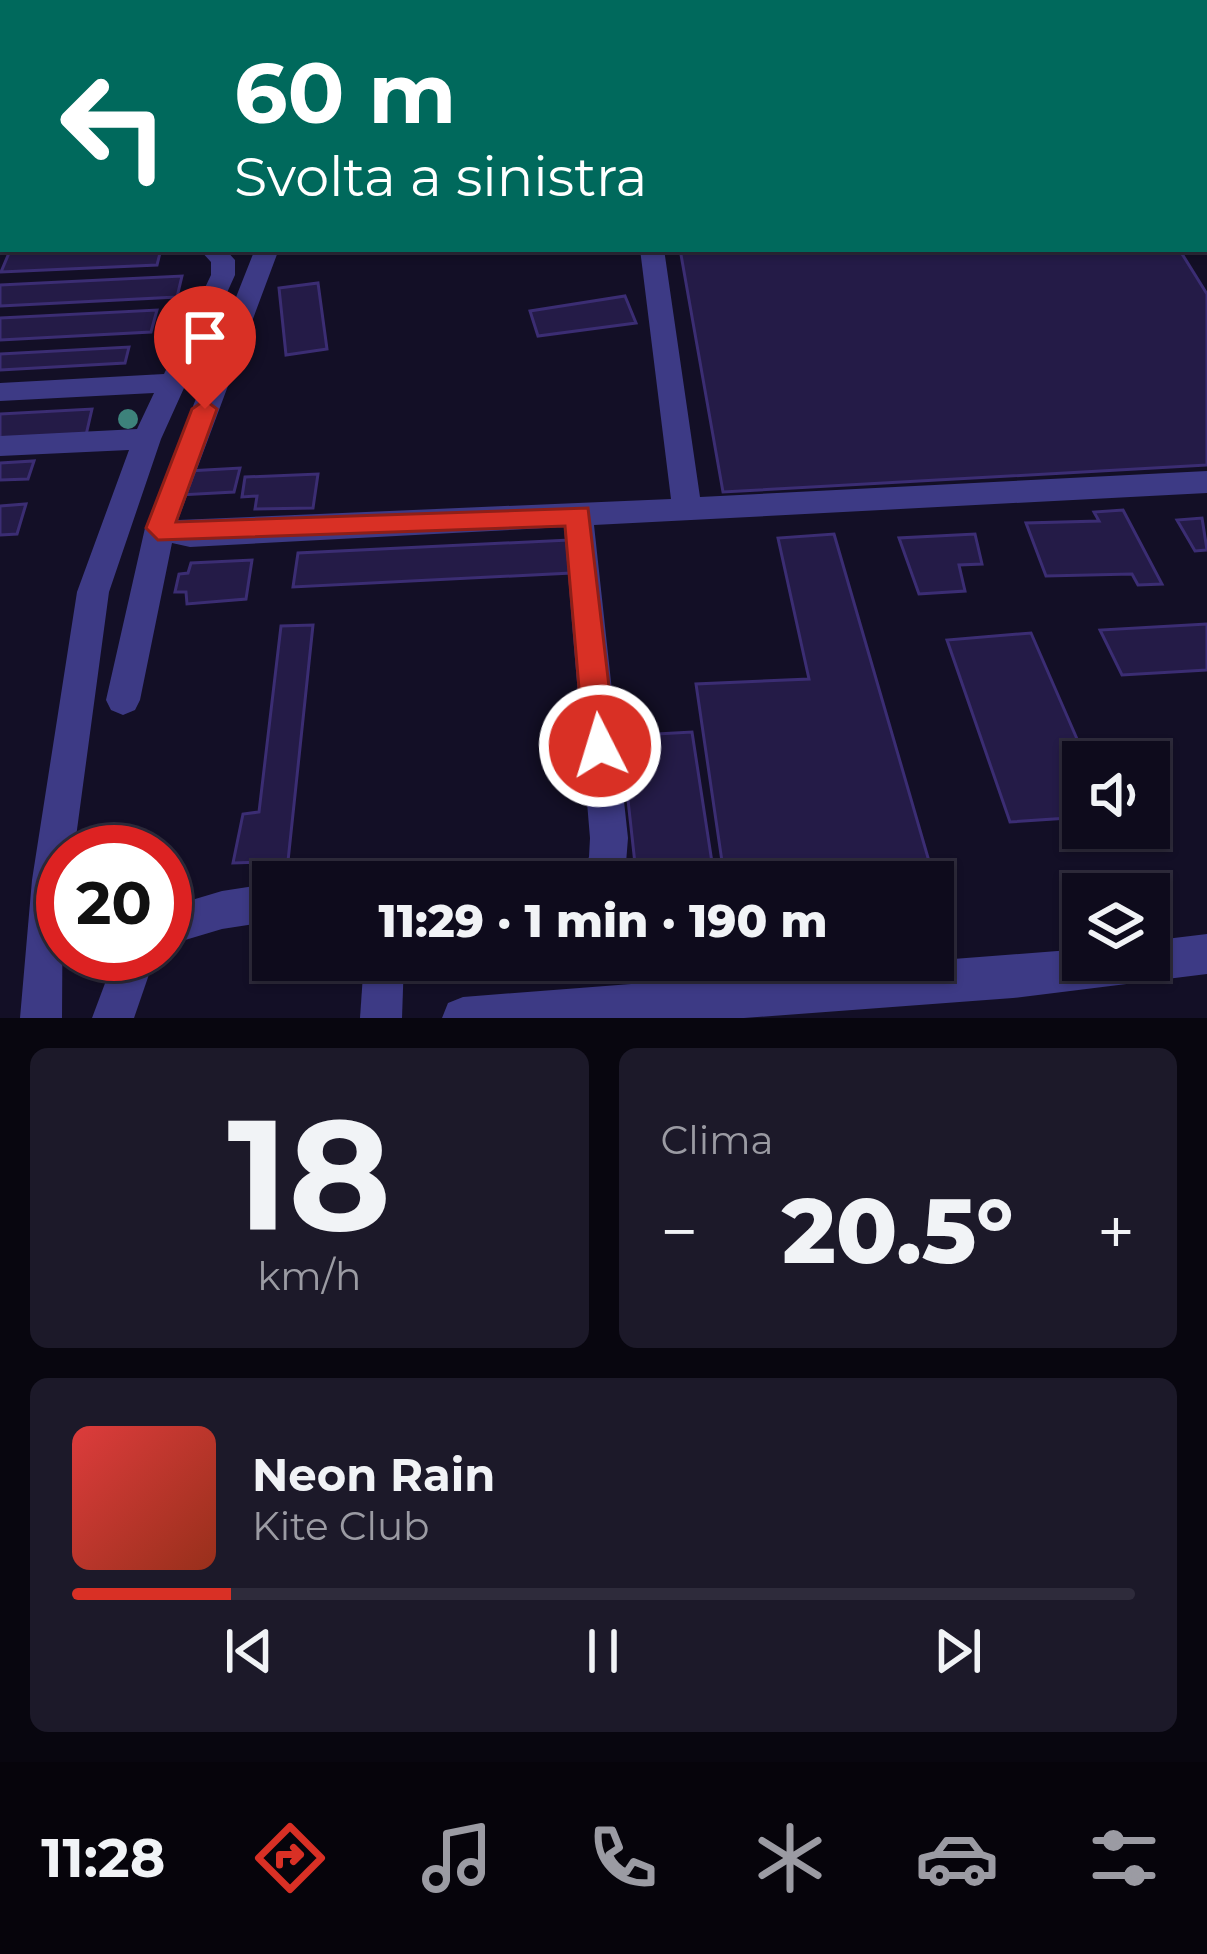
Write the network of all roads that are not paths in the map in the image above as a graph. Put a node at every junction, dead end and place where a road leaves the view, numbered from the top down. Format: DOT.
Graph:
graph roads {
  1 [pos="266,252"];
  2 [pos="652,252"];
  3 [pos="217,262"];
  4 [pos="173,383"];
  5 [pos="0,392"];
  6 [pos="148,439"];
  7 [pos="0,446"];
  8 [pos="1207,482"];
  9 [pos="687,510"];
  10 [pos="578,515"];
  11 [pos="160,528"];
  12 [pos="123,700"];
  13 [pos="607,861"];
  14 [pos="252,905"];
  15 [pos="192,919"];
  16 [pos="1207,954"];
  17 [pos="126,981"];
  18 [pos="383,981"];
  19 [pos="485,1017"];
  20 [pos="41,1018"];
  21 [pos="113,1018"];
  22 [pos="381,1018"];
  1 -- 11 [label="street"];
  2 -- 9 [label="street"];
  3 -- 4 [label="street"];
  4 -- 5 [label="street"];
  4 -- 6 [label="street"];
  6 -- 7 [label="street"];
  6 -- 20 [label="street"];
  8 -- 9 [label="street"];
  9 -- 10 [label="street"];
  10 -- 11 [label="street"];
  10 -- 13 [label="street"];
  11 -- 12 [label="street"];
  14 -- 15 [label="street"];
  16 -- 19 [label="street"];
  17 -- 21 [label="street"];
  18 -- 22 [label="street"];
}
